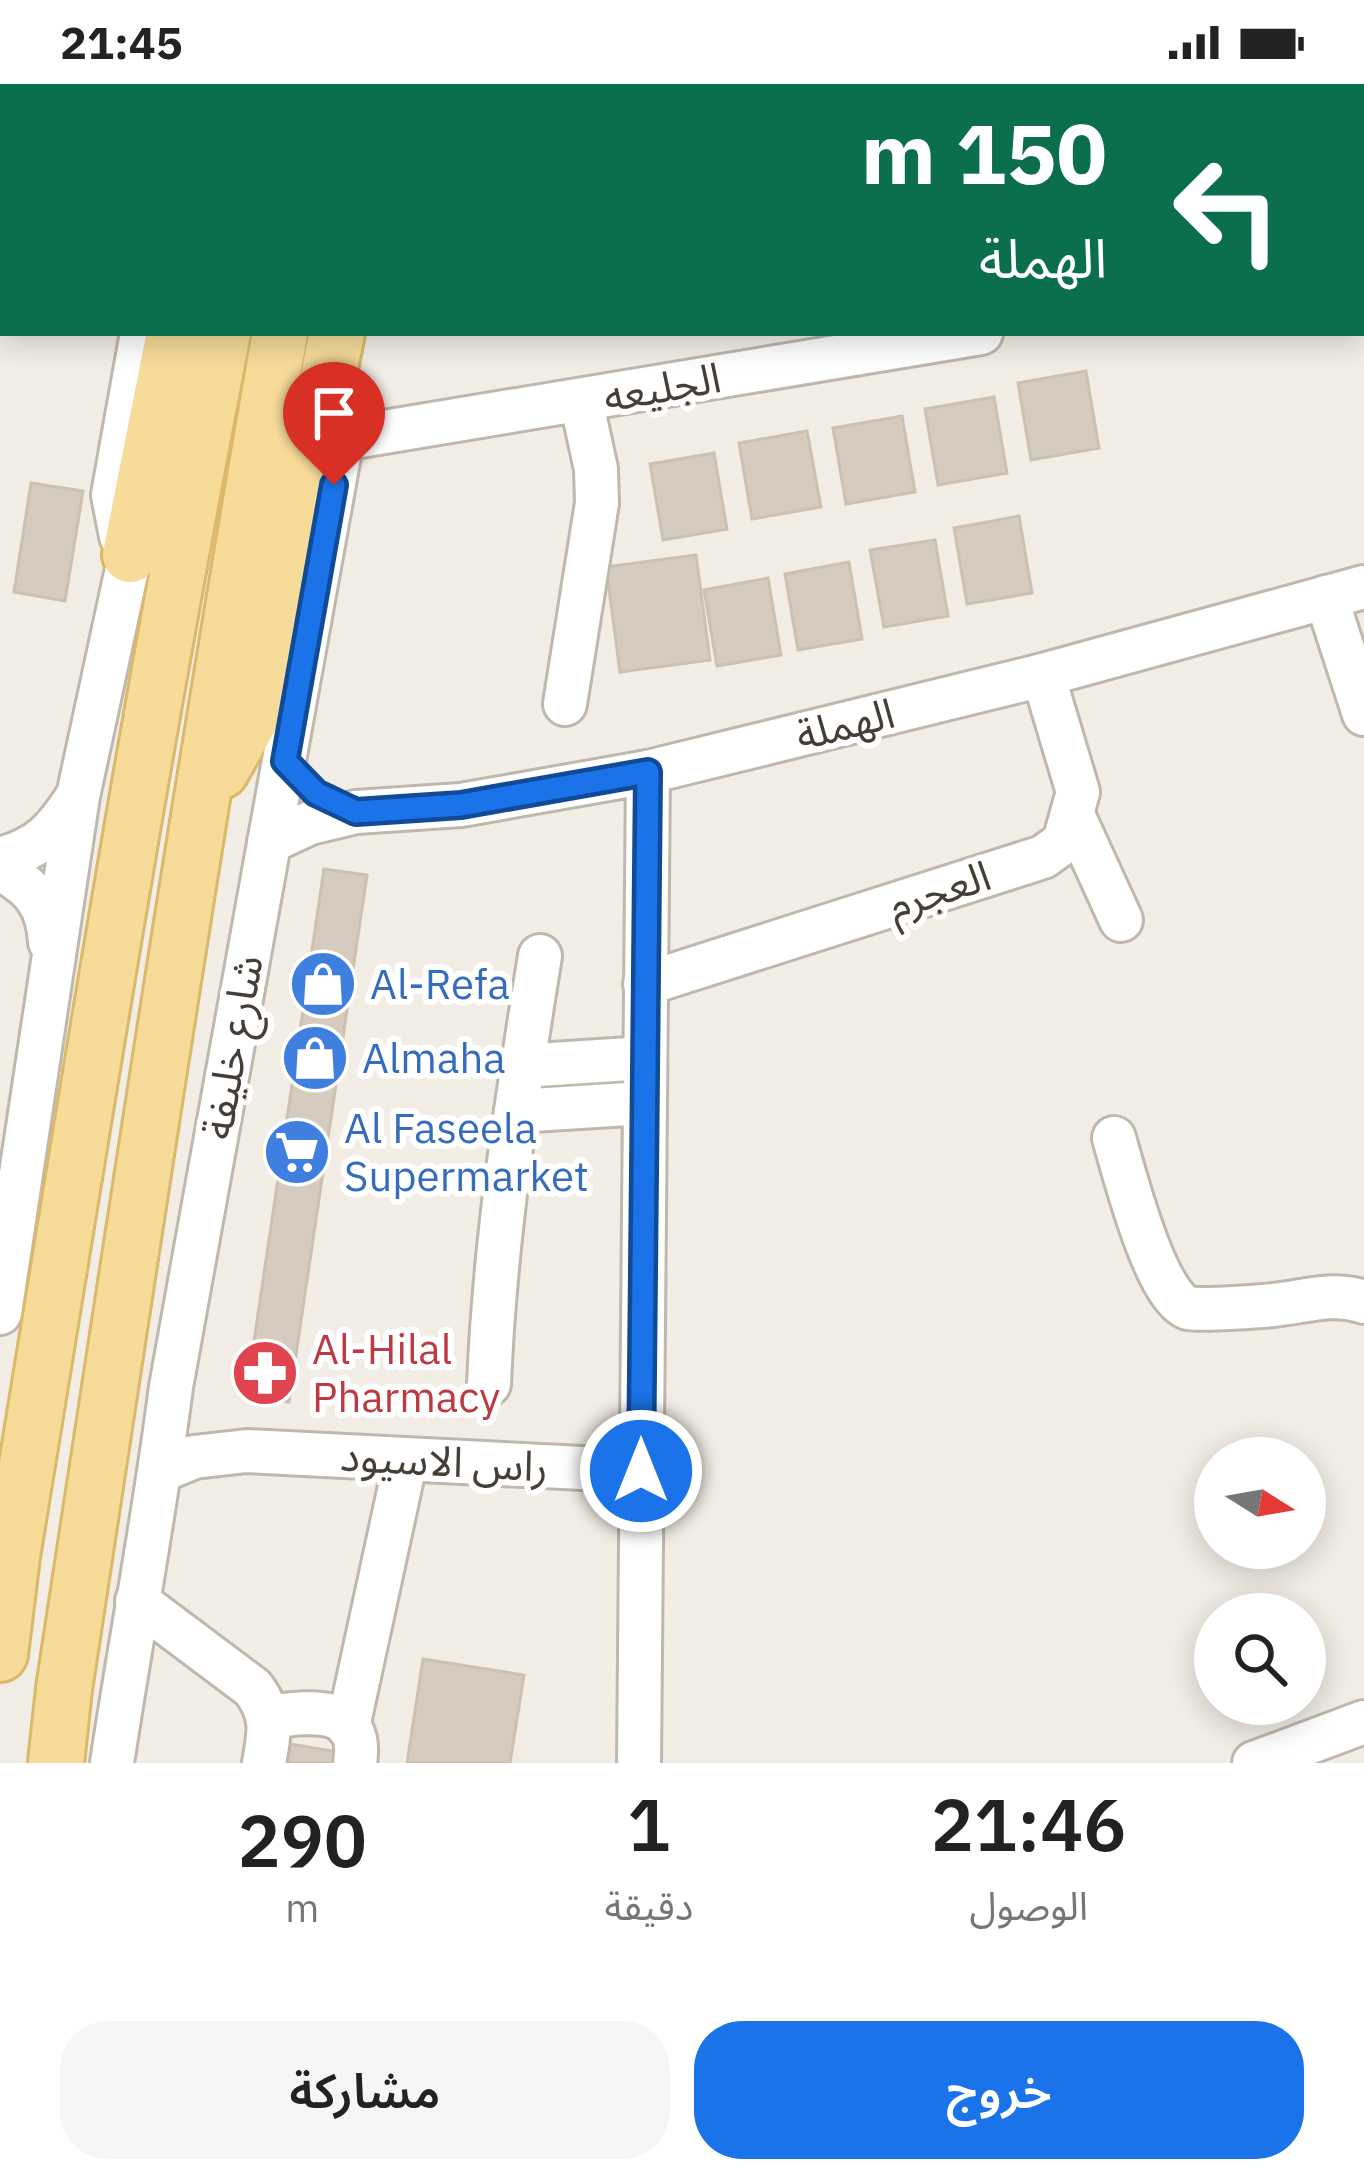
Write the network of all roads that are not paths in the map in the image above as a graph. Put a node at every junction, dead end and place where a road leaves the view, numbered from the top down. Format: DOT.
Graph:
graph roads {
  1 [pos="141,336"];
  2 [pos="173,336"];
  3 [pos="222,336"];
  4 [pos="279,336"];
  5 [pos="337,336"];
  6 [pos="360,336"];
  7 [pos="963,336"];
  8 [pos="581,400"];
  9 [pos="342,439"];
  10 [pos="130,555"];
  11 [pos="1345,592"];
  12 [pos="1043,675"];
  13 [pos="565,704"];
  14 [pos="1364,714"];
  15 [pos="285,761"];
  16 [pos="648,772"];
  17 [pos="78,796"];
  18 [pos="202,797"];
  19 [pos="356,812"];
  20 [pos="1073,814"];
  21 [pos="269,842"];
  22 [pos="0,859"];
  23 [pos="0,869"];
  24 [pos="1121,920"];
  25 [pos="540,956"];
  26 [pos="51,964"];
  27 [pos="645,984"];
  28 [pos="645,1058"];
  29 [pos="522,1066"];
  30 [pos="644,1103"];
  31 [pos="516,1111"];
  32 [pos="1114,1138"];
  33 [pos="1364,1302"];
  34 [pos="0,1313"];
  35 [pos="489,1384"];
  36 [pos="171,1387"];
  37 [pos="247,1451"];
  38 [pos="406,1459"];
  39 [pos="160,1471"];
  40 [pos="641,1471"];
  41 [pos="137,1601"];
  42 [pos="0,1654"];
  43 [pos="268,1717"];
  44 [pos="1364,1722"];
  45 [pos="352,1745"];
  46 [pos="56,1763"];
  47 [pos="112,1763"];
  48 [pos="264,1763"];
  49 [pos="639,1763"];
  50 [pos="1254,1763"];
  1 -- 10 [label="street"];
  2 -- 10 [label="main road"];
  3 -- 42 [label="main road"];
  4 -- 18 [label="main road, شارع خليفة"];
  5 -- 18 [label="main road"];
  6 -- 9 [label="street, شارع خليفة"];
  7 -- 8 [label="street, الجليعه"];
  8 -- 9 [label="street, الجليعه"];
  8 -- 13 [label="street"];
  9 -- 15 [label="street, شارع خليفة"];
  10 -- 17 [label="street"];
  11 -- 12 [label="street, الهملة"];
  11 -- 14 [label="street, الهملة"];
  12 -- 16 [label="street, الهملة"];
  12 -- 20 [label="street"];
  15 -- 19 [label="street"];
  15 -- 21 [label="street, شارع خليفة"];
  16 -- 19 [label="street, الهملة"];
  16 -- 27 [label="street"];
  17 -- 22 [label="street"];
  17 -- 26 [label="street"];
  18 -- 46 [label="main road, شارع خليفة"];
  19 -- 21 [label="street, الهملة"];
  20 -- 24 [label="street"];
  20 -- 27 [label="street, العجرم"];
  21 -- 36 [label="street, شارع خليفة"];
  23 -- 26 [label="street"];
  25 -- 29 [label="street"];
  26 -- 34 [label="street"];
  27 -- 28 [label="street"];
  28 -- 29 [label="street"];
  28 -- 30 [label="street"];
  29 -- 31 [label="street"];
  30 -- 31 [label="street"];
  30 -- 40 [label="street"];
  31 -- 35 [label="street"];
  32 -- 33 [label="street"];
  36 -- 37 [label="street, راس الاسيود"];
  36 -- 39 [label="street, شارع خليفة"];
  37 -- 38 [label="street, راس الاسيود"];
  37 -- 39 [label="street, راس الاسيود"];
  38 -- 40 [label="street, راس الاسيود"];
  38 -- 45 [label="street"];
  39 -- 41 [label="street, شارع خليفة"];
  40 -- 49 [label="street"];
  41 -- 43 [label="street"];
  41 -- 47 [label="street, شارع خليفة"];
  43 -- 45 [label="street"];
  43 -- 48 [label="street"];
  44 -- 50 [label="street"];
}
